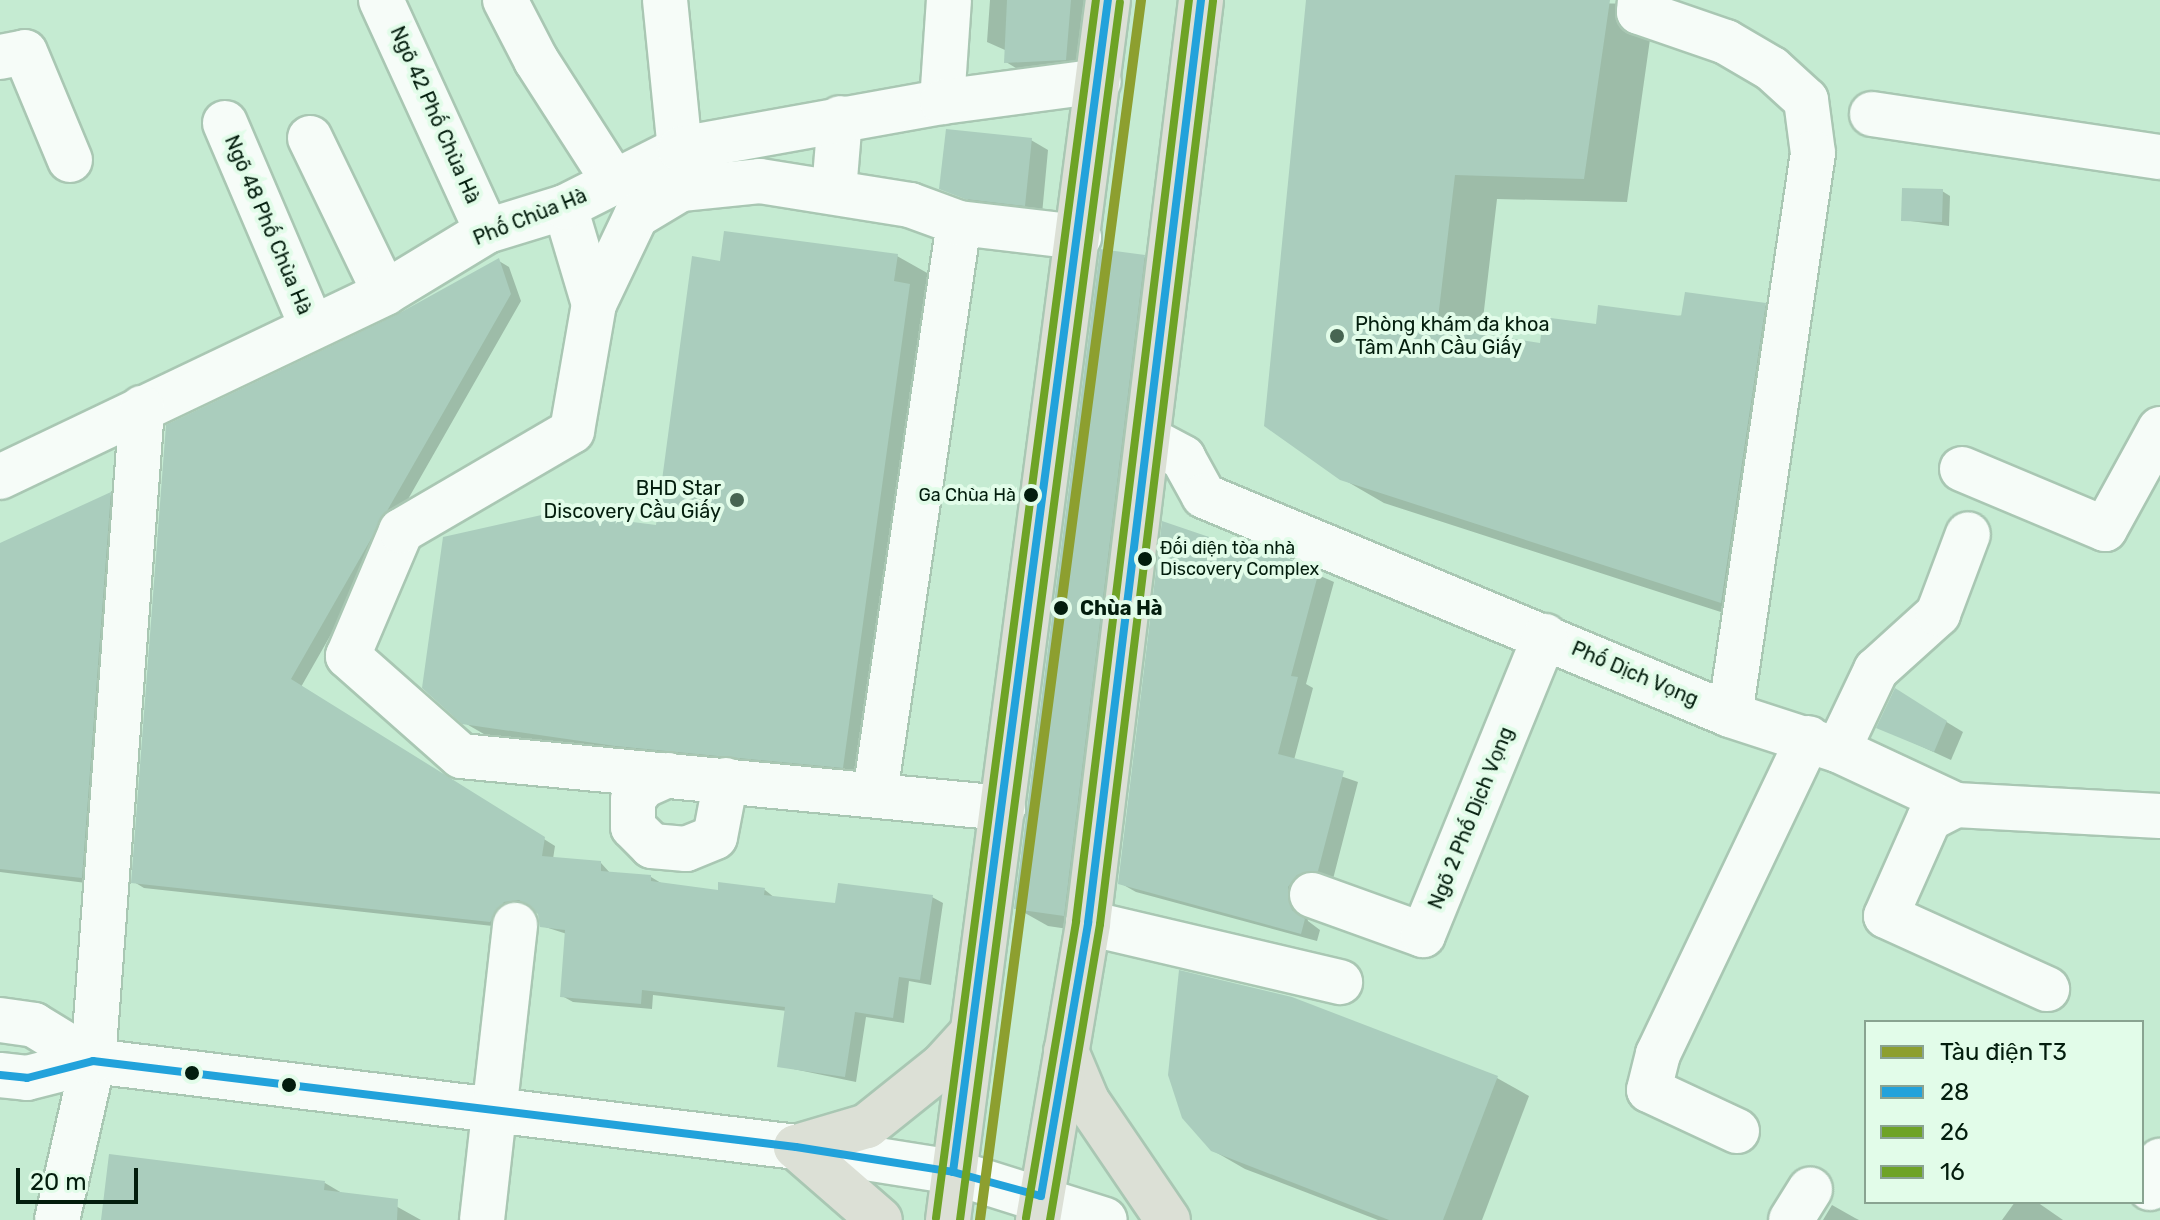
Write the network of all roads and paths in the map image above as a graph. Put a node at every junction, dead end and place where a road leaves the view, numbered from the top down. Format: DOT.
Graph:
graph roads {
  1 [pos="381,0"];
  2 [pos="505,0"];
  3 [pos="665,0"];
  4 [pos="949,0"];
  5 [pos="1108,0"];
  6 [pos="1201,0"];
  7 [pos="1640,0"];
  8 [pos="0,57"];
  9 [pos="1099,81"];
  10 [pos="942,102"];
  11 [pos="1872,114"];
  12 [pos="840,118"];
  13 [pos="225,123"];
  14 [pos="310,138"];
  15 [pos="680,149"];
  16 [pos="2160,157"];
  17 [pos="70,160"];
  18 [pos="613,180"];
  19 [pos="834,191"];
  20 [pos="565,207"];
  21 [pos="959,223"];
  22 [pos="487,231"];
  23 [pos="1079,237"];
  24 [pos="385,293"];
  25 [pos="594,304"];
  26 [pos="312,327"];
  27 [pos="142,408"];
  28 [pos="2160,429"];
  29 [pos="1148,439"];
  30 [pos="1962,469"];
  31 [pos="0,477"];
  32 [pos="1968,534"];
  33 [pos="1545,636"];
  34 [pos="1730,715"];
  35 [pos="1824,744"];
  36 [pos="668,775"];
  37 [pos="726,780"];
  38 [pos="875,793"];
  39 [pos="1956,805"];
  40 [pos="1003,808"];
  41 [pos="2160,816"];
  42 [pos="1312,895"];
  43 [pos="1088,923"];
  44 [pos="515,925"];
  45 [pos="1340,982"];
  46 [pos="2047,989"];
  47 [pos="0,1020"];
  48 [pos="972,1033"];
  49 [pos="1066,1051"];
  50 [pos="93,1061"];
  51 [pos="0,1075"];
  52 [pos="491,1111"];
  53 [pos="1737,1131"];
  54 [pos="796,1147"];
  55 [pos="953,1172"];
  56 [pos="1040,1208"];
  57 [pos="57,1220"];
  58 [pos="482,1220"];
  59 [pos="880,1220"];
  60 [pos="948,1220"];
  61 [pos="1105,1220"];
  62 [pos="1168,1220"];
  1 -- 22 [label="street, Ngõ 42 Phố Chùa Hà"];
  2 -- 18 [label="street"];
  3 -- 15 [label="street"];
  4 -- 10 [label="street"];
  5 -- 9 [label="main road"];
  6 -- 29 [label="main road"];
  7 -- 34 [label="street"];
  8 -- 17 [label="street"];
  9 -- 10 [label="street, Phố Chùa Hà"];
  9 -- 23 [label="main road"];
  10 -- 12 [label="street, Phố Chùa Hà"];
  11 -- 16 [label="street"];
  12 -- 15 [label="street, Phố Chùa Hà"];
  12 -- 19 [label="street"];
  13 -- 26 [label="street, Ngõ 48 Phố Chùa Hà"];
  14 -- 24 [label="street"];
  15 -- 18 [label="street, Phố Chùa Hà"];
  18 -- 20 [label="street, Phố Chùa Hà"];
  19 -- 21 [label="street"];
  19 -- 25 [label="street"];
  20 -- 22 [label="street, Phố Chùa Hà"];
  20 -- 25 [label="street"];
  21 -- 23 [label="street"];
  21 -- 38 [label="street"];
  22 -- 24 [label="street, Phố Chùa Hà"];
  23 -- 40 [label="main road"];
  24 -- 26 [label="street, Phố Chùa Hà"];
  25 -- 36 [label="street"];
  26 -- 27 [label="street, Phố Chùa Hà"];
  27 -- 31 [label="street, Phố Chùa Hà"];
  27 -- 50 [label="street"];
  28 -- 30 [label="street"];
  29 -- 33 [label="street, Phố Dịch Vọng"];
  29 -- 43 [label="main road"];
  32 -- 35 [label="street"];
  33 -- 34 [label="street, Phố Dịch Vọng"];
  33 -- 42 [label="street, Ngõ 2 Phố Dịch Vọng"];
  34 -- 35 [label="street, Phố Dịch Vọng"];
  35 -- 39 [label="street, Phố Dịch Vọng"];
  35 -- 53 [label="street"];
  36 -- 37 [label="street"];
  36 -- 37 [label="street"];
  37 -- 38 [label="street"];
  38 -- 40 [label="street"];
  39 -- 41 [label="street, Phố Dịch Vọng"];
  39 -- 46 [label="street"];
  40 -- 48 [label="main road"];
  43 -- 45 [label="street"];
  43 -- 49 [label="main road"];
  44 -- 52 [label="street"];
  47 -- 50 [label="street"];
  48 -- 54 [label="main road"];
  48 -- 55 [label="main road"];
  49 -- 56 [label="main road"];
  49 -- 62 [label="main road"];
  50 -- 51 [label="street"];
  50 -- 52 [label="street"];
  50 -- 57 [label="street"];
  52 -- 54 [label="street"];
  52 -- 58 [label="street"];
  54 -- 55 [label="street"];
  54 -- 59 [label="main road"];
  55 -- 56 [label="street"];
  55 -- 60 [label="main road"];
  56 -- 61 [label="street"];
}
